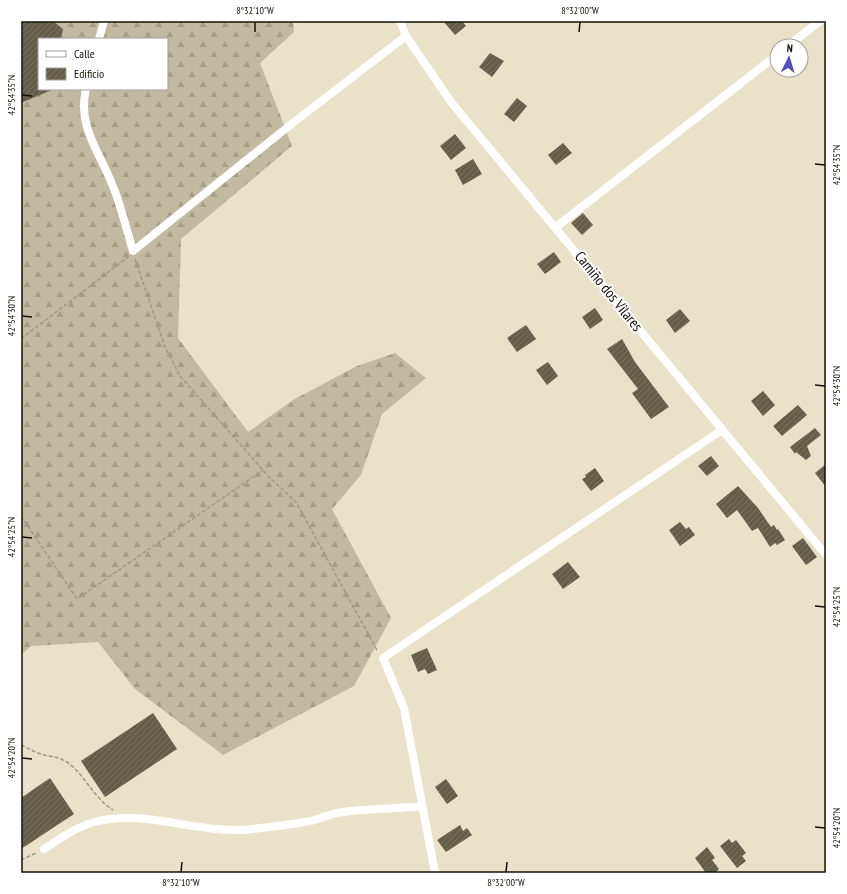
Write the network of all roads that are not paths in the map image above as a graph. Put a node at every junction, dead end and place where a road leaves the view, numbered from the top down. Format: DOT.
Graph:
graph roads {
  1 [pos="104,21"];
  2 [pos="400,21"];
  3 [pos="820,21"];
  4 [pos="406,36"];
  5 [pos="99,38"];
  6 [pos="798,38"];
  7 [pos="769,60"];
  8 [pos="86,90"];
  9 [pos="556,227"];
  10 [pos="722,430"];
  11 [pos="826,555"];
  12 [pos="422,806"];
  13 [pos="44,849"];
  14 [pos="434,873"];
  1 -- 5 [label="street"];
  2 -- 4 [label="street, Camiño dos Vilares"];
  3 -- 6 [label="street"];
  4 -- 8 [label="street"];
  4 -- 9 [label="street, Camiño dos Vilares"];
  7 -- 9 [label="street"];
  9 -- 10 [label="street, Camiño dos Vilares"];
  10 -- 11 [label="street, Camiño dos Vilares"];
  10 -- 12 [label="street"];
  12 -- 13 [label="street"];
  12 -- 14 [label="street"];
}
